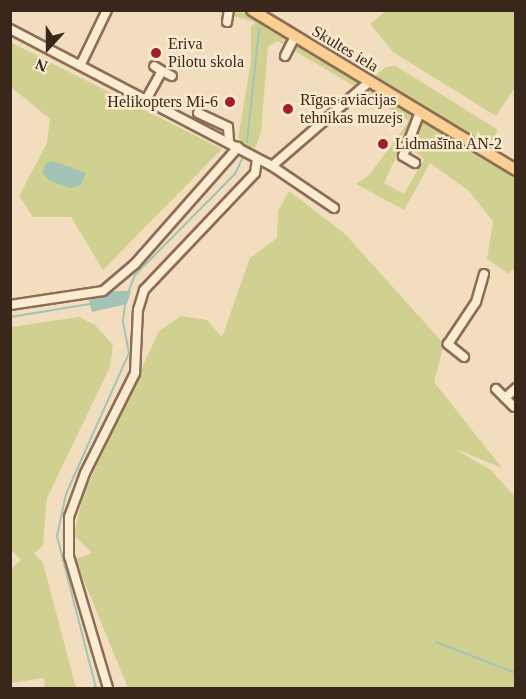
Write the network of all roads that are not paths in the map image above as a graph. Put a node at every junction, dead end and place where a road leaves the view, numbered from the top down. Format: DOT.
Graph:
graph roads {
  1 [pos="107,10"];
  2 [pos="228,10"];
  3 [pos="252,10"];
  4 [pos="227,22"];
  5 [pos="10,29"];
  6 [pos="295,36"];
  7 [pos="285,56"];
  8 [pos="81,64"];
  9 [pos="172,76"];
  10 [pos="370,81"];
  11 [pos="147,98"];
  12 [pos="420,112"];
  13 [pos="198,113"];
  14 [pos="229,142"];
  15 [pos="238,147"];
  16 [pos="257,159"];
  17 [pos="415,163"];
  18 [pos="272,166"];
  19 [pos="516,170"];
  20 [pos="334,208"];
  21 [pos="484,274"];
  22 [pos="10,305"];
  23 [pos="464,357"];
  24 [pos="516,388"];
  25 [pos="496,389"];
  26 [pos="505,398"];
  27 [pos="514,407"];
  28 [pos="108,688"];
  1 -- 8 [label="lane"];
  2 -- 4 [label="lane"];
  3 -- 6 [label="main road, Skultes iela"];
  5 -- 8 [label="lane"];
  6 -- 7 [label="lane"];
  6 -- 10 [label="main road, Skultes iela"];
  8 -- 11 [label="lane"];
  9 -- 11 [label="lane"];
  10 -- 12 [label="main road, Skultes iela"];
  10 -- 18 [label="lane"];
  11 -- 14 [label="lane"];
  12 -- 17 [label="lane"];
  12 -- 19 [label="main road, Skultes iela"];
  13 -- 14 [label="lane"];
  14 -- 15 [label="lane"];
  15 -- 16 [label="lane"];
  15 -- 22 [label="lane"];
  16 -- 18 [label="lane"];
  16 -- 28 [label="lane"];
  18 -- 20 [label="lane"];
  21 -- 23 [label="lane"];
  24 -- 26 [label="lane"];
  25 -- 26 [label="lane"];
  26 -- 27 [label="lane"];
}
